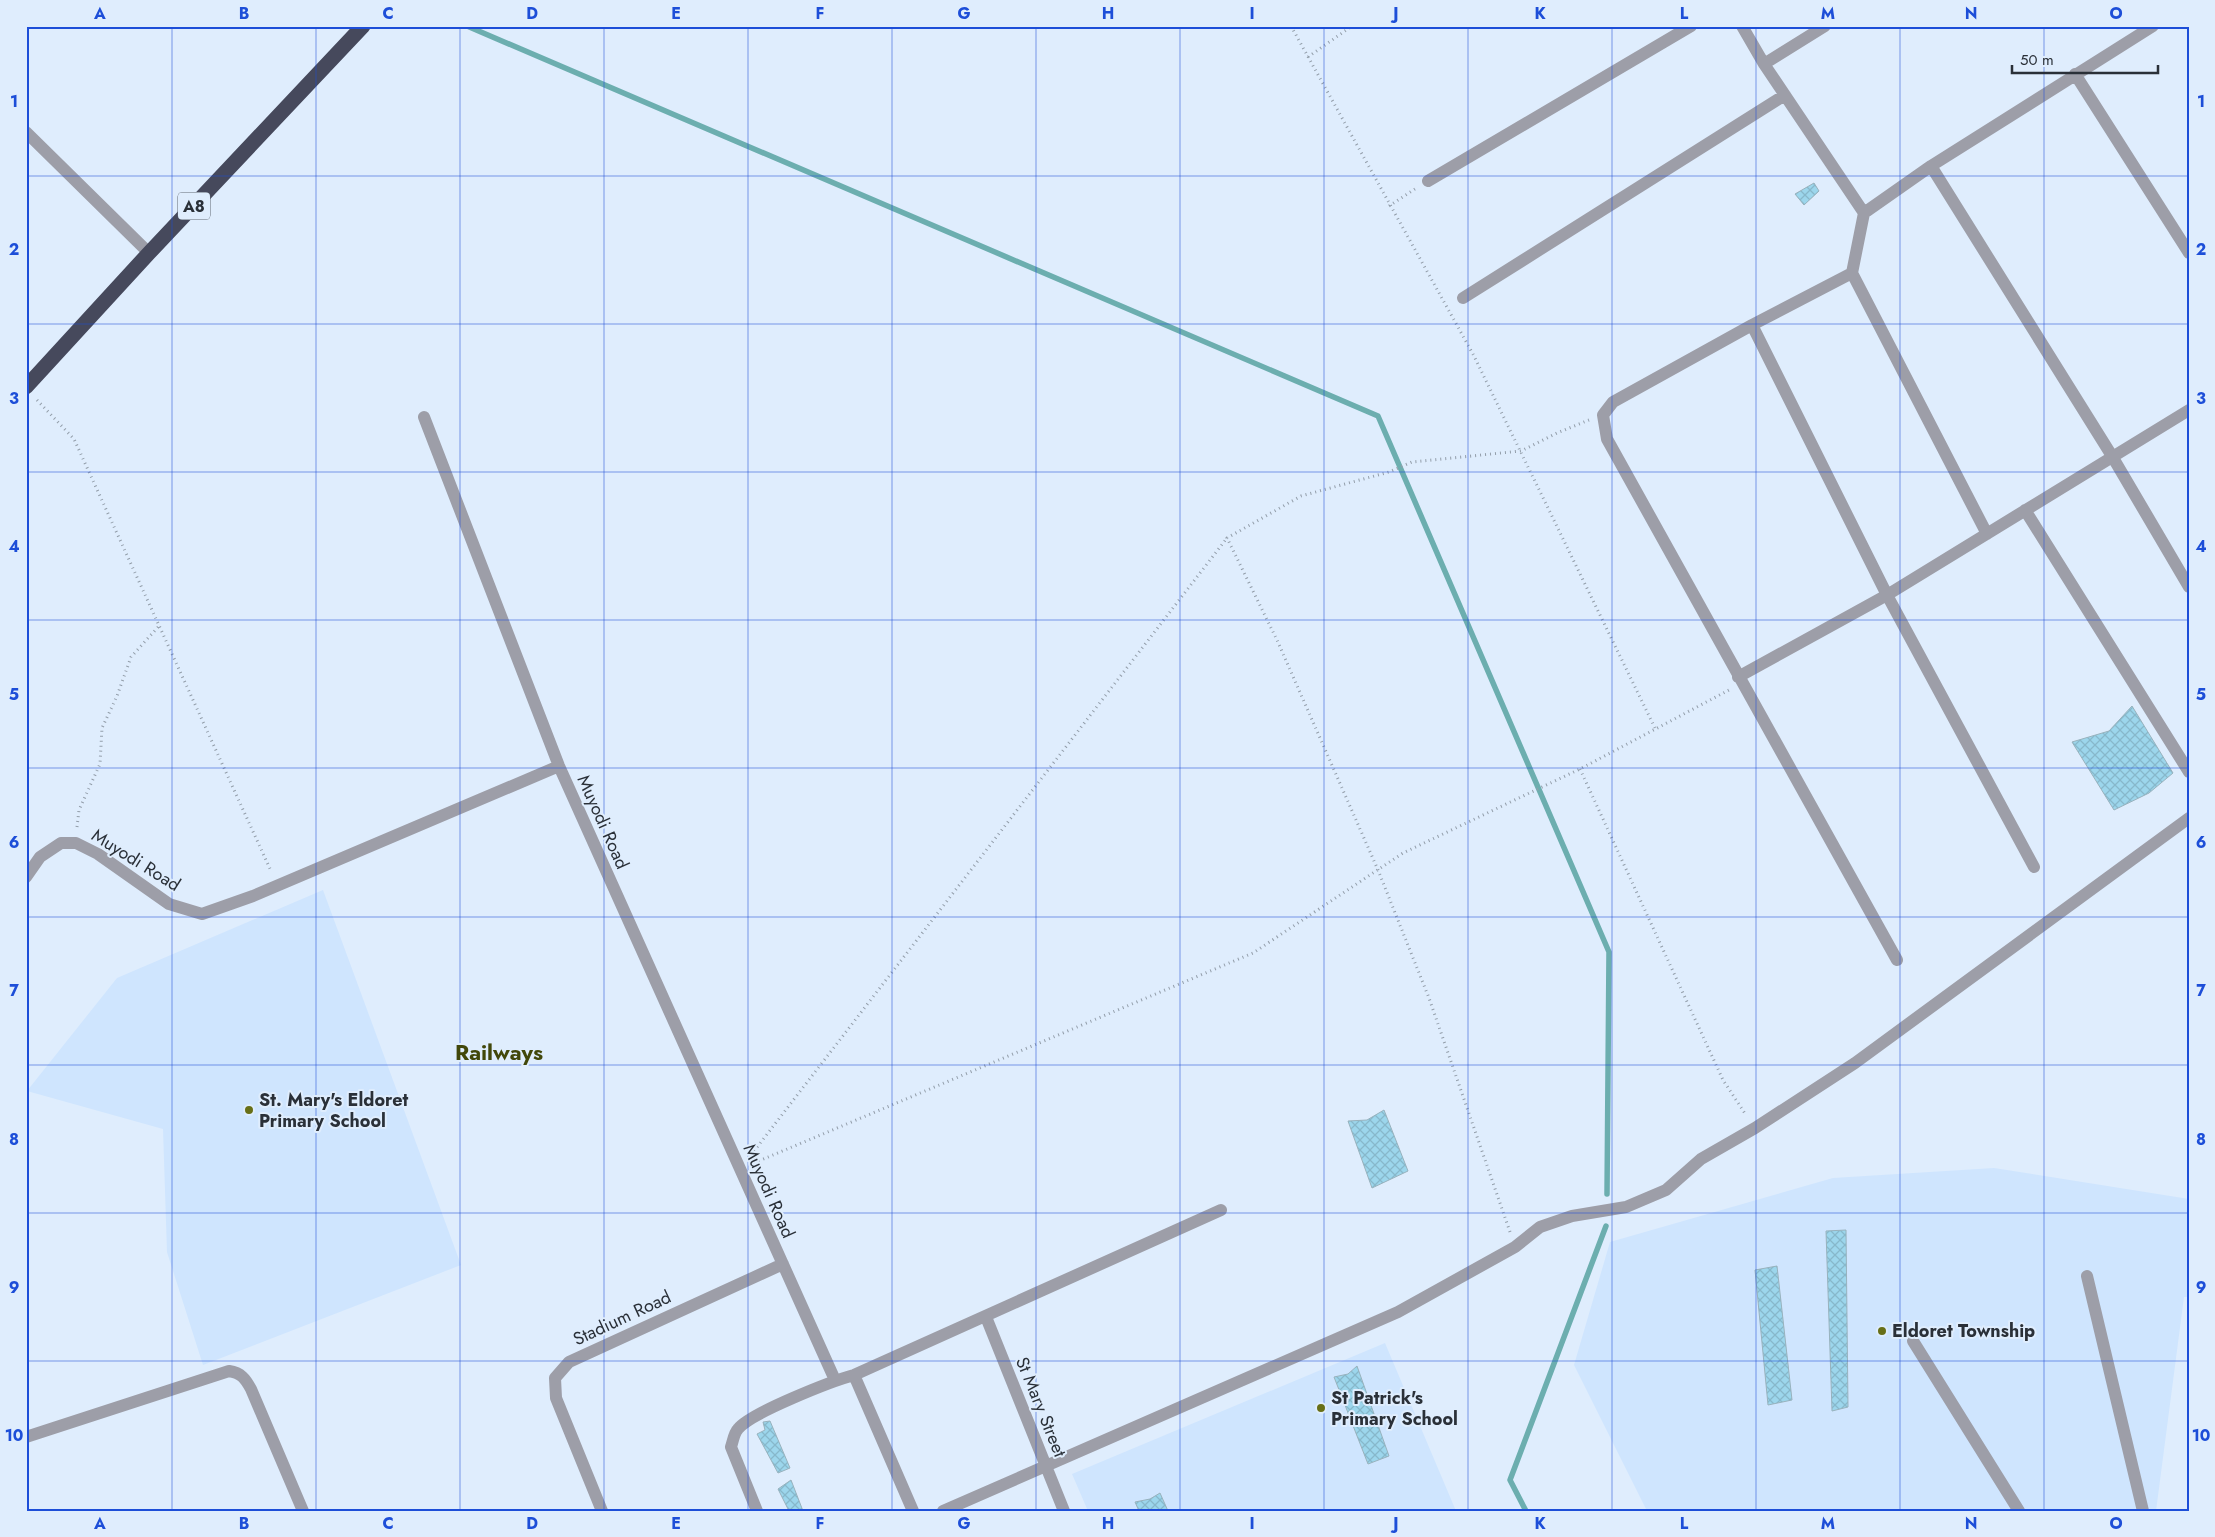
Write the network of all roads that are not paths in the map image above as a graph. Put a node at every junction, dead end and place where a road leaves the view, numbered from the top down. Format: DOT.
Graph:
graph roads {
  1 [pos="364,26"];
  2 [pos="1691,26"];
  3 [pos="1742,26"];
  4 [pos="1825,26"];
  5 [pos="2153,26"];
  6 [pos="1764,64"];
  7 [pos="2075,74"];
  8 [pos="1785,95"];
  9 [pos="26,132"];
  10 [pos="1931,166"];
  11 [pos="1428,181"];
  12 [pos="1864,213"];
  13 [pos="149,253"];
  14 [pos="2189,253"];
  15 [pos="1852,273"];
  16 [pos="1464,298"];
  17 [pos="1752,325"];
  18 [pos="30,391"];
  19 [pos="2189,410"];
  20 [pos="424,417"];
  21 [pos="2112,456"];
  22 [pos="2025,510"];
  23 [pos="1986,534"];
  24 [pos="2189,587"];
  25 [pos="1887,595"];
  26 [pos="1740,680"];
  27 [pos="559,766"];
  28 [pos="2189,772"];
  29 [pos="2189,818"];
  30 [pos="2034,867"];
  31 [pos="26,877"];
  32 [pos="1897,960"];
  33 [pos="1222,1210"];
  34 [pos="783,1264"];
  35 [pos="2087,1276"];
  36 [pos="986,1317"];
  37 [pos="1913,1341"];
  38 [pos="854,1375"];
  39 [pos="835,1380"];
  40 [pos="26,1437"];
  41 [pos="1044,1465"];
  42 [pos="303,1511"];
  43 [pos="602,1511"];
  44 [pos="757,1511"];
  45 [pos="913,1511"];
  46 [pos="943,1511"];
  47 [pos="1064,1511"];
  48 [pos="2019,1511"];
  49 [pos="2143,1511"];
  1 -- 13 [label="highway, A8"];
  2 -- 11 [label="street"];
  3 -- 6 [label="street"];
  4 -- 6 [label="street"];
  5 -- 7 [label="street"];
  6 -- 8 [label="street"];
  7 -- 10 [label="street"];
  7 -- 14 [label="street"];
  8 -- 12 [label="street"];
  8 -- 16 [label="street"];
  9 -- 13 [label="street"];
  10 -- 12 [label="street"];
  10 -- 21 [label="street"];
  12 -- 15 [label="street"];
  13 -- 18 [label="highway, A8"];
  15 -- 17 [label="street"];
  15 -- 23 [label="street"];
  17 -- 25 [label="street"];
  17 -- 26 [label="street"];
  19 -- 21 [label="street"];
  20 -- 27 [label="street"];
  21 -- 22 [label="street"];
  21 -- 24 [label="street"];
  22 -- 23 [label="street"];
  22 -- 28 [label="street"];
  23 -- 25 [label="street"];
  25 -- 26 [label="street"];
  25 -- 30 [label="street"];
  26 -- 32 [label="street"];
  27 -- 31 [label="street, Muyodi Road"];
  27 -- 34 [label="street, Muyodi Road"];
  29 -- 41 [label="street"];
  33 -- 36 [label="street"];
  34 -- 39 [label="street, Muyodi Road"];
  34 -- 43 [label="street, Stadium Road"];
  35 -- 49 [label="street"];
  36 -- 38 [label="street"];
  36 -- 41 [label="street, St Mary Street"];
  37 -- 48 [label="street"];
  38 -- 39 [label="street"];
  38 -- 45 [label="street"];
  39 -- 44 [label="street"];
  40 -- 42 [label="street"];
  41 -- 46 [label="street"];
  41 -- 47 [label="street, St Mary Street"];
}
